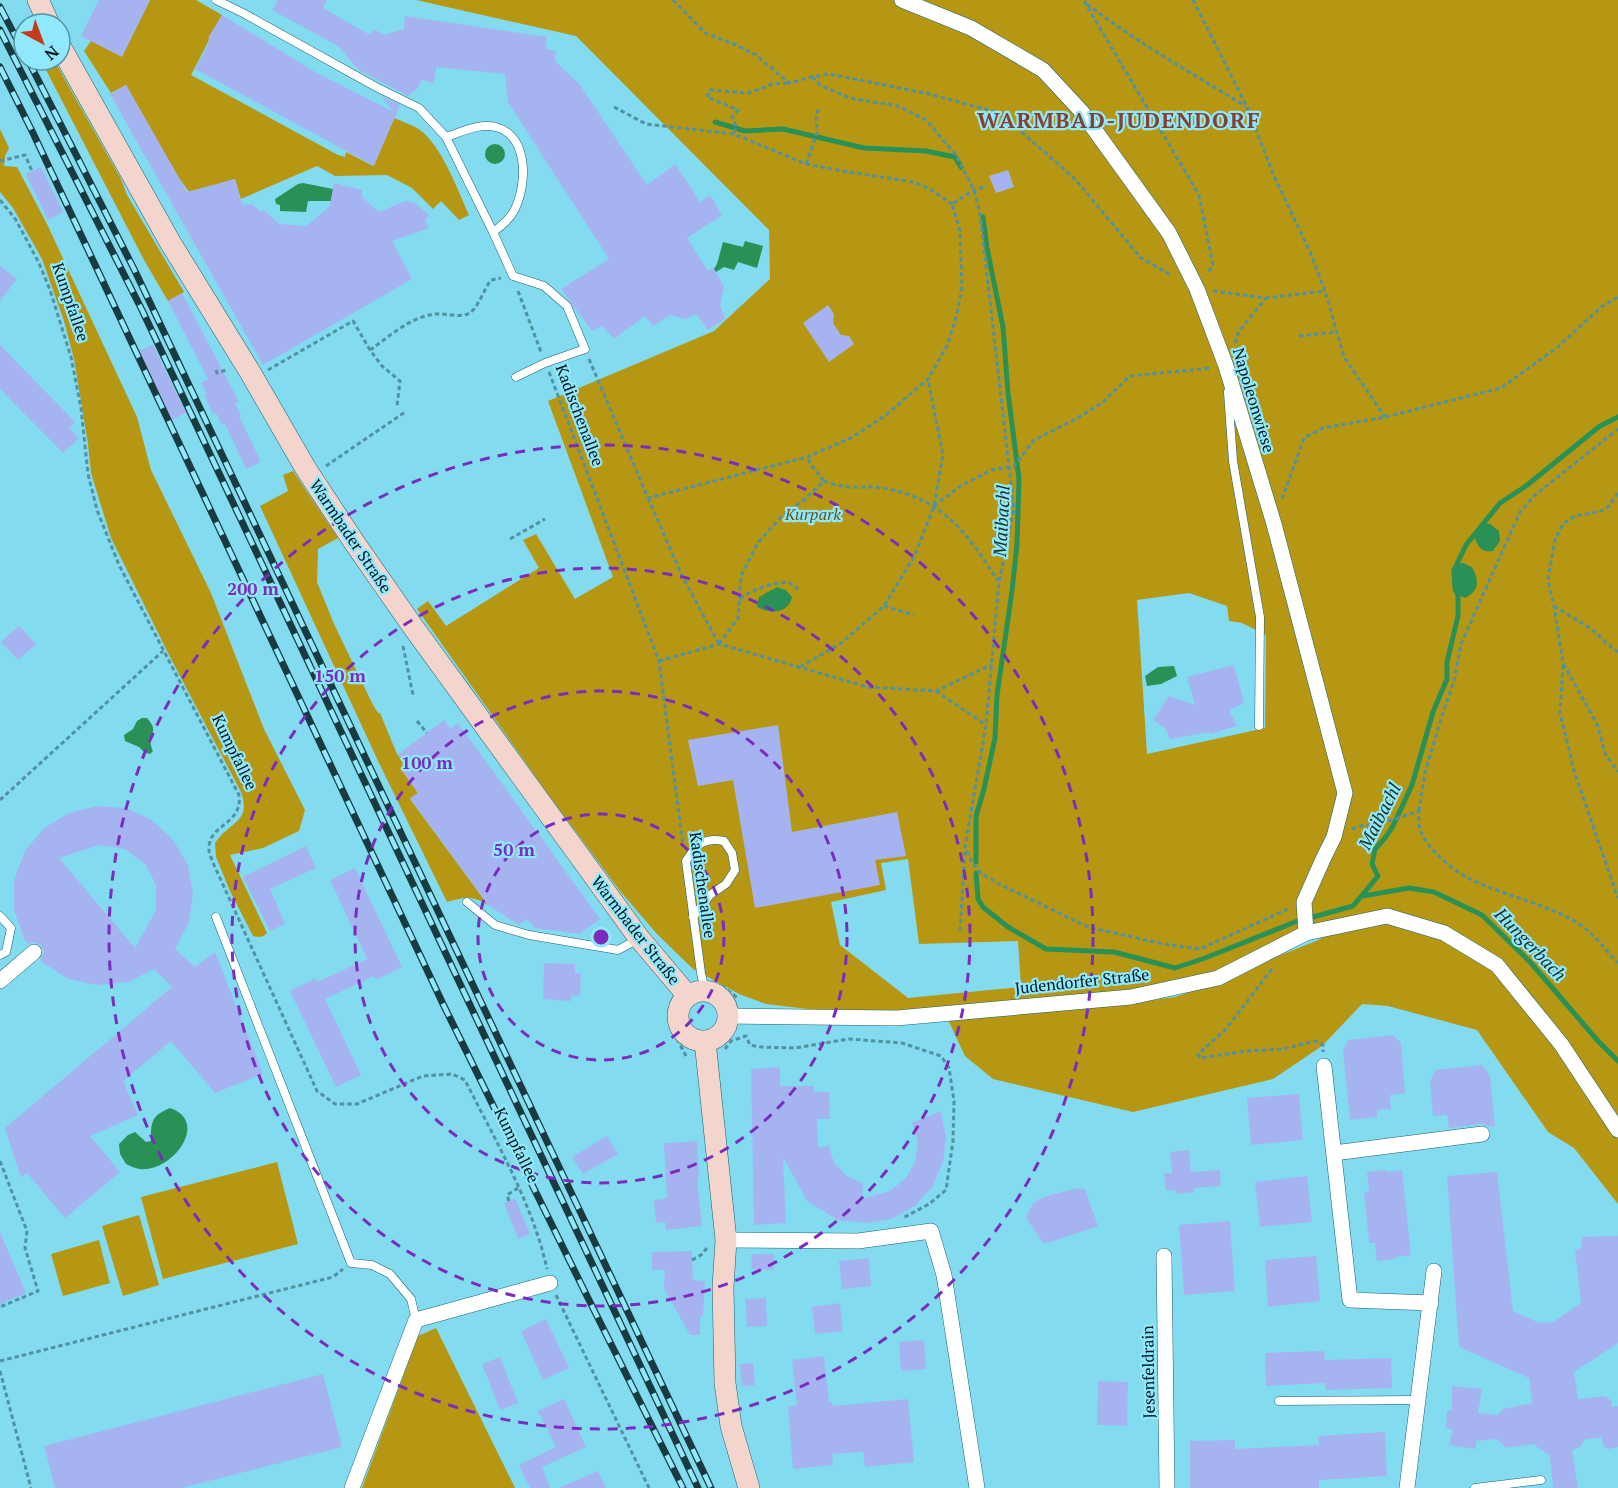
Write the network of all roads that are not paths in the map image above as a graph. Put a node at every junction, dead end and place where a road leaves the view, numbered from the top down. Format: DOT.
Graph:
graph roads {
  1 [pos="216,0"];
  2 [pos="902,0"];
  3 [pos="72,67"];
  4 [pos="446,137"];
  5 [pos="493,232"];
  6 [pos="1226,366"];
  7 [pos="516,378"];
  8 [pos="1259,726"];
  9 [pos="467,902"];
  10 [pos="0,916"];
  11 [pos="216,917"];
  12 [pos="693,917"];
  13 [pos="1305,918"];
  14 [pos="639,938"];
  15 [pos="34,952"];
  16 [pos="0,955"];
  17 [pos="0,981"];
  18 [pos="691,991"];
  19 [pos="736,1008"];
  20 [pos="705,1041"];
  21 [pos="1324,1066"];
  22 [pos="1618,1131"];
  23 [pos="1482,1134"];
  24 [pos="1334,1153"];
  25 [pos="726,1240"];
  26 [pos="1164,1256"];
  27 [pos="1434,1271"];
  28 [pos="550,1282"];
  29 [pos="1431,1303"];
  30 [pos="416,1320"];
  31 [pos="1418,1400"];
  32 [pos="1279,1401"];
  33 [pos="1541,1480"];
  34 [pos="352,1488"];
  35 [pos="749,1488"];
  36 [pos="977,1488"];
  37 [pos="1167,1488"];
  38 [pos="1407,1488"];
  39 [pos="1475,1488"];
  1 -- 4 [label="lane"];
  2 -- 6 [label="street, Napoleonwiese"];
  3 -- 14 [label="street, Warmbader Straße"];
  4 -- 5 [label="lane"];
  4 -- 5 [label="lane"];
  5 -- 7 [label="lane"];
  6 -- 8 [label="lane"];
  6 -- 13 [label="street, Napoleonwiese"];
  9 -- 14 [label="lane"];
  10 -- 16 [label="lane"];
  11 -- 30 [label="lane"];
  12 -- 12 [label="lane, Kadischenallee"];
  12 -- 18 [label="lane, Kadischenallee"];
  13 -- 19 [label="street, Judendorfer Straße"];
  13 -- 22 [label="street, Judendorfer Straße"];
  14 -- 18 [label="street, Warmbader Straße"];
  15 -- 17 [label="street"];
  18 -- 19 [label="street, Warmbader Straße"];
  18 -- 20 [label="street, Warmbader Straße"];
  19 -- 20 [label="street"];
  20 -- 25 [label="street"];
  21 -- 24 [label="street"];
  23 -- 24 [label="street"];
  24 -- 29 [label="street"];
  25 -- 35 [label="street"];
  25 -- 36 [label="street"];
  26 -- 37 [label="street, Jesenfeldrain"];
  27 -- 29 [label="street"];
  28 -- 30 [label="street"];
  29 -- 31 [label="street"];
  30 -- 34 [label="street"];
  31 -- 32 [label="lane"];
  31 -- 38 [label="street"];
  33 -- 39 [label="lane"];
}
